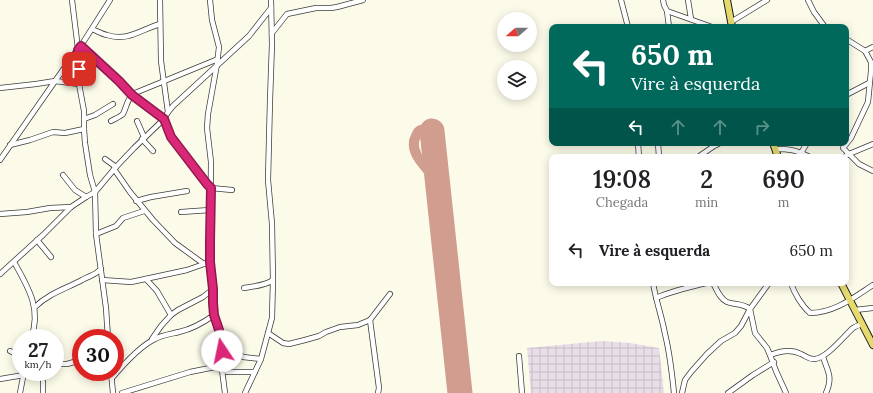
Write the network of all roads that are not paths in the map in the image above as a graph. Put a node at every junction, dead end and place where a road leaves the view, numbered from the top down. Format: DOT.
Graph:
graph roads {
  1 [pos="72,0"];
  2 [pos="110,0"];
  3 [pos="160,0"];
  4 [pos="210,0"];
  5 [pos="271,0"];
  6 [pos="362,0"];
  7 [pos="621,0"];
  8 [pos="663,0"];
  9 [pos="688,0"];
  10 [pos="727,0"];
  11 [pos="767,0"];
  12 [pos="808,0"];
  13 [pos="271,8"];
  14 [pos="667,11"];
  15 [pos="692,19"];
  16 [pos="160,24"];
  17 [pos="627,24"];
  18 [pos="669,24"];
  19 [pos="703,24"];
  20 [pos="732,24"];
  21 [pos="733,24"];
  22 [pos="822,24"];
  23 [pos="92,29"];
  24 [pos="272,33"];
  25 [pos="849,41"];
  26 [pos="79,48"];
  27 [pos="873,48"];
  28 [pos="865,51"];
  29 [pos="218,59"];
  30 [pos="872,63"];
  31 [pos="217,64"];
  32 [pos="55,81"];
  33 [pos="164,82"];
  34 [pos="869,83"];
  35 [pos="79,84"];
  36 [pos="0,88"];
  37 [pos="849,93"];
  38 [pos="132,95"];
  39 [pos="113,104"];
  40 [pos="168,112"];
  41 [pos="84,119"];
  42 [pos="164,119"];
  43 [pos="111,121"];
  44 [pos="137,121"];
  45 [pos="84,129"];
  46 [pos="143,138"];
  47 [pos="849,140"];
  48 [pos="873,144"];
  49 [pos="10,145"];
  50 [pos="714,146"];
  51 [pos="774,146"];
  52 [pos="805,146"];
  53 [pos="843,146"];
  54 [pos="153,151"];
  55 [pos="801,153"];
  56 [pos="704,154"];
  57 [pos="849,154"];
  58 [pos="1,155"];
  59 [pos="105,159"];
  60 [pos="0,160"];
  61 [pos="115,168"];
  62 [pos="873,171"];
  63 [pos="63,174"];
  64 [pos="211,188"];
  65 [pos="232,190"];
  66 [pos="187,191"];
  67 [pos="95,192"];
  68 [pos="86,196"];
  69 [pos="136,200"];
  70 [pos="71,207"];
  71 [pos="144,210"];
  72 [pos="210,210"];
  73 [pos="181,212"];
  74 [pos="0,214"];
  75 [pos="96,234"];
  76 [pos="37,240"];
  77 [pos="51,257"];
  78 [pos="14,262"];
  79 [pos="210,262"];
  80 [pos="204,264"];
  81 [pos="101,269"];
  82 [pos="0,274"];
  83 [pos="146,279"];
  84 [pos="102,280"];
  85 [pos="273,280"];
  86 [pos="873,285"];
  87 [pos="654,286"];
  88 [pos="693,286"];
  89 [pos="715,286"];
  90 [pos="767,286"];
  91 [pos="792,286"];
  92 [pos="843,286"];
  93 [pos="244,288"];
  94 [pos="213,289"];
  95 [pos="390,294"];
  96 [pos="656,298"];
  97 [pos="850,300"];
  98 [pos="35,307"];
  99 [pos="873,308"];
  100 [pos="750,309"];
  101 [pos="855,310"];
  102 [pos="171,315"];
  103 [pos="214,315"];
  104 [pos="370,320"];
  105 [pos="862,324"];
  106 [pos="34,329"];
  107 [pos="107,329"];
  108 [pos="268,333"];
  109 [pos="151,341"];
  110 [pos="873,345"];
  111 [pos="238,353"];
  112 [pos="770,354"];
  113 [pos="519,356"];
  114 [pos="823,357"];
  115 [pos="261,358"];
  116 [pos="774,362"];
  117 [pos="124,364"];
  118 [pos="222,370"];
  119 [pos="255,372"];
  120 [pos="12,376"];
  121 [pos="0,378"];
  122 [pos="22,381"];
  123 [pos="112,381"];
  124 [pos="43,382"];
  125 [pos="20,393"];
  126 [pos="43,393"];
  127 [pos="114,393"];
  128 [pos="122,393"];
  129 [pos="225,393"];
  130 [pos="245,393"];
  131 [pos="378,393"];
  132 [pos="522,393"];
  133 [pos="674,393"];
  134 [pos="682,393"];
  135 [pos="728,393"];
  136 [pos="786,393"];
  137 [pos="826,393"];
  1 -- 26 [label="street"];
  2 -- 23 [label="street"];
  3 -- 16 [label="street"];
  4 -- 29 [label="street"];
  5 -- 13 [label="street"];
  6 -- 24 [label="street"];
  7 -- 17 [label="street"];
  8 -- 14 [label="street"];
  9 -- 15 [label="street"];
  10 -- 20 [label="main road"];
  11 -- 21 [label="street"];
  12 -- 22 [label="street"];
  13 -- 24 [label="street"];
  13 -- 31 [label="street"];
  14 -- 15 [label="street"];
  14 -- 18 [label="street"];
  15 -- 19 [label="street"];
  16 -- 23 [label="street"];
  16 -- 33 [label="street"];
  23 -- 26 [label="street"];
  24 -- 85 [label="street"];
  25 -- 28 [label="street"];
  26 -- 32 [label="street"];
  26 -- 35 [label="street"];
  26 -- 38 [label="street"];
  27 -- 28 [label="street"];
  28 -- 30 [label="street"];
  29 -- 31 [label="street"];
  29 -- 33 [label="street"];
  30 -- 34 [label="street"];
  31 -- 40 [label="street"];
  31 -- 64 [label="street"];
  32 -- 35 [label="street"];
  32 -- 36 [label="street"];
  32 -- 49 [label="street"];
  33 -- 38 [label="street"];
  33 -- 40 [label="street"];
  34 -- 37 [label="street"];
  34 -- 47 [label="street"];
  35 -- 41 [label="street"];
  38 -- 42 [label="street"];
  38 -- 43 [label="street"];
  39 -- 41 [label="street"];
  40 -- 42 [label="street"];
  41 -- 45 [label="street"];
  42 -- 46 [label="street"];
  42 -- 64 [label="street"];
  44 -- 46 [label="street"];
  45 -- 49 [label="street"];
  45 -- 67 [label="street"];
  46 -- 54 [label="street"];
  46 -- 61 [label="street"];
  48 -- 57 [label="street"];
  49 -- 58 [label="street"];
  50 -- 56 [label="street"];
  51 -- 55 [label="street"];
  52 -- 55 [label="street"];
  53 -- 57 [label="street"];
  57 -- 62 [label="street"];
  58 -- 60 [label="street"];
  59 -- 61 [label="street"];
  61 -- 67 [label="street"];
  61 -- 69 [label="street"];
  63 -- 68 [label="street"];
  64 -- 65 [label="street"];
  64 -- 72 [label="street"];
  66 -- 69 [label="street"];
  67 -- 68 [label="street"];
  67 -- 75 [label="street"];
  68 -- 70 [label="street"];
  69 -- 71 [label="street"];
  70 -- 74 [label="street"];
  70 -- 76 [label="street"];
  71 -- 75 [label="street"];
  71 -- 80 [label="street"];
  72 -- 73 [label="street"];
  72 -- 79 [label="street"];
  75 -- 81 [label="street"];
  76 -- 77 [label="street"];
  76 -- 78 [label="street"];
  78 -- 82 [label="street"];
  78 -- 98 [label="street"];
  79 -- 80 [label="street"];
  79 -- 94 [label="street"];
  80 -- 83 [label="street"];
  81 -- 84 [label="street"];
  81 -- 98 [label="street"];
  83 -- 84 [label="street"];
  83 -- 102 [label="street"];
  84 -- 107 [label="street"];
  85 -- 93 [label="street"];
  85 -- 108 [label="street"];
  86 -- 97 [label="street"];
  87 -- 96 [label="street"];
  88 -- 96 [label="street"];
  89 -- 100 [label="street"];
  90 -- 100 [label="street"];
  91 -- 97 [label="street"];
  92 -- 97 [label="main road"];
  94 -- 102 [label="street"];
  94 -- 103 [label="street"];
  95 -- 104 [label="street"];
  96 -- 133 [label="street"];
  97 -- 101 [label="main road"];
  98 -- 106 [label="street"];
  99 -- 101 [label="street"];
  100 -- 112 [label="street"];
  100 -- 134 [label="street"];
  101 -- 105 [label="main road"];
  102 -- 109 [label="street"];
  103 -- 109 [label="street"];
  103 -- 118 [label="street"];
  104 -- 108 [label="street"];
  104 -- 131 [label="street"];
  105 -- 110 [label="main road"];
  105 -- 114 [label="street"];
  108 -- 115 [label="street"];
  109 -- 117 [label="street"];
  111 -- 115 [label="street"];
  112 -- 114 [label="street"];
  112 -- 116 [label="street"];
  113 -- 132 [label="street"];
  114 -- 137 [label="street"];
  115 -- 119 [label="street"];
  116 -- 135 [label="street"];
  116 -- 136 [label="street"];
  118 -- 119 [label="street"];
  118 -- 128 [label="street"];
  118 -- 129 [label="street"];
  119 -- 130 [label="street"];
  120 -- 121 [label="street"];
  122 -- 125 [label="street"];
  123 -- 127 [label="street"];
  124 -- 126 [label="street"];
}
